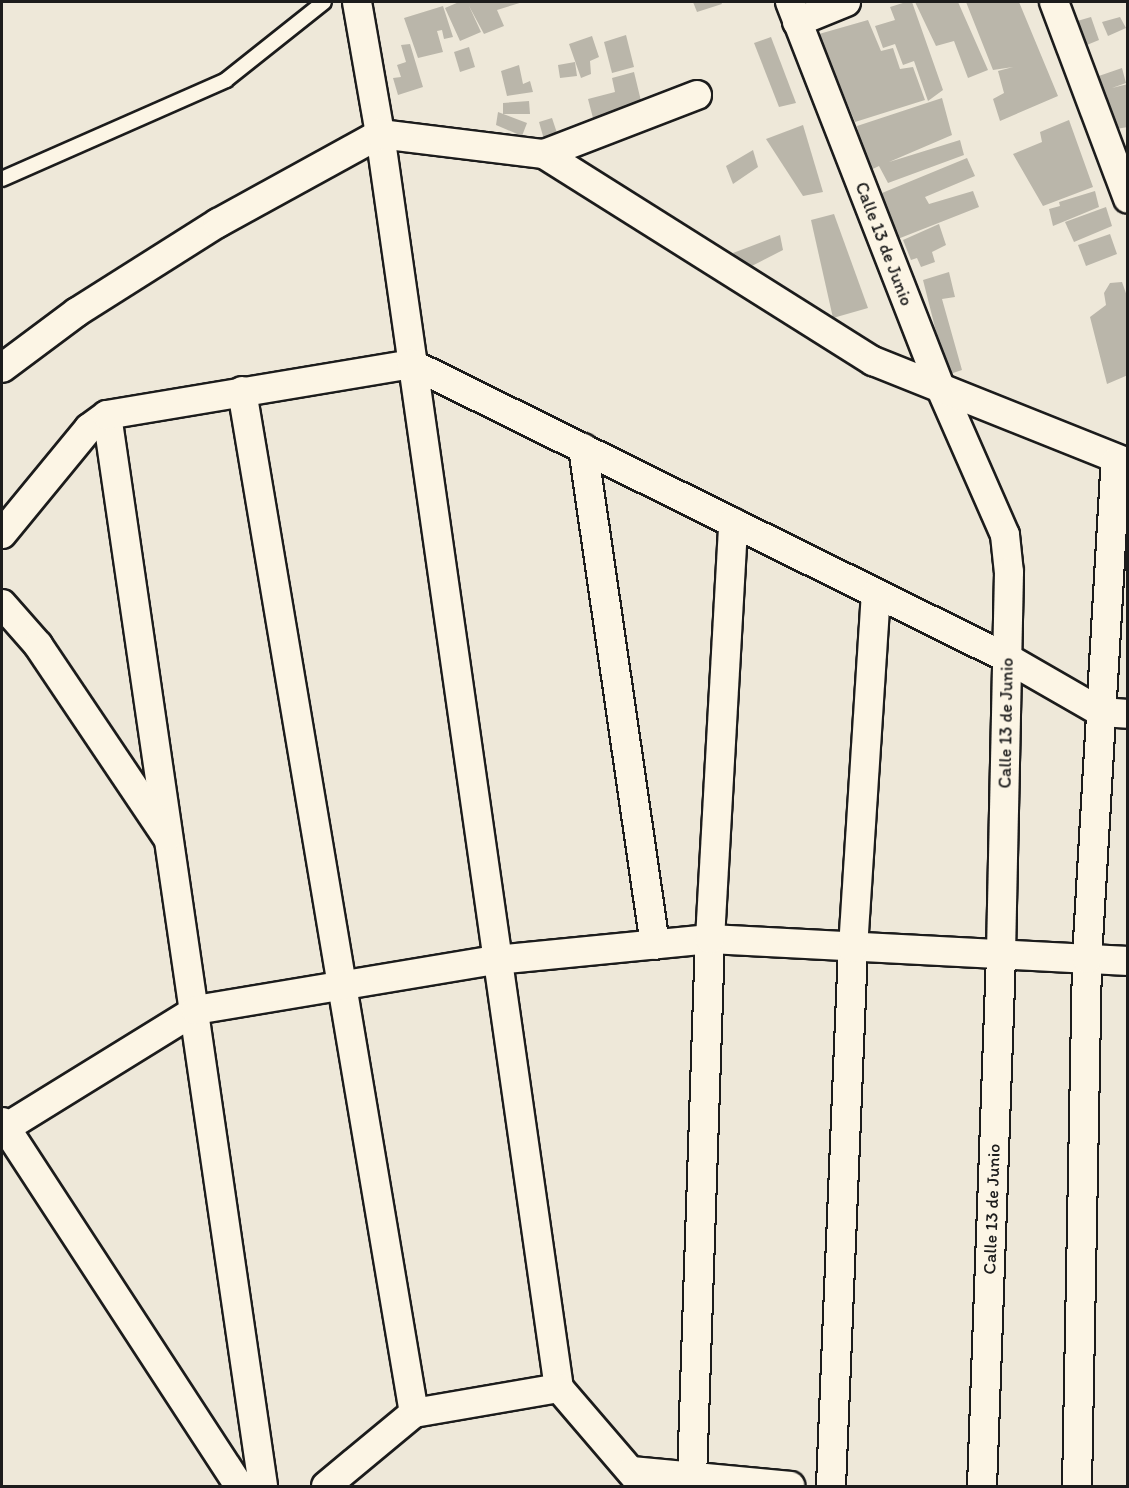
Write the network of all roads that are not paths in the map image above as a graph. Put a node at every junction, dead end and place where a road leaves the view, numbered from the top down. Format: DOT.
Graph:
graph roads {
  1 [pos="324,2"];
  2 [pos="846,2"];
  3 [pos="1054,2"];
  4 [pos="361,3"];
  5 [pos="793,12"];
  6 [pos="697,95"];
  7 [pos="380,134"];
  8 [pos="544,154"];
  9 [pos="2,178"];
  10 [pos="1128,200"];
  11 [pos="412,364"];
  12 [pos="2,368"];
  13 [pos="941,389"];
  14 [pos="242,391"];
  15 [pos="106,415"];
  16 [pos="583,448"];
  17 [pos="1122,462"];
  18 [pos="733,523"];
  19 [pos="2,534"];
  20 [pos="876,594"];
  21 [pos="2,604"];
  22 [pos="1007,658"];
  23 [pos="1114,713"];
  24 [pos="171,842"];
  25 [pos="710,939"];
  26 [pos="655,945"];
  27 [pos="854,948"];
  28 [pos="1001,956"];
  29 [pos="1087,959"];
  30 [pos="495,960"];
  31 [pos="1128,961"];
  32 [pos="342,986"];
  33 [pos="196,1010"];
  34 [pos="3,1127"];
  35 [pos="559,1388"];
  36 [pos="414,1413"];
  37 [pos="692,1478"];
  38 [pos="638,1479"];
  39 [pos="239,1486"];
  40 [pos="263,1486"];
  41 [pos="326,1486"];
  42 [pos="790,1486"];
  43 [pos="831,1486"];
  44 [pos="982,1486"];
  45 [pos="1077,1486"];
  1 -- 9 [label="lane"];
  2 -- 5 [label="street"];
  3 -- 10 [label="street"];
  4 -- 7 [label="street"];
  5 -- 13 [label="street, Calle 13 de Junio"];
  6 -- 8 [label="street"];
  7 -- 8 [label="street"];
  7 -- 11 [label="street"];
  7 -- 12 [label="street"];
  8 -- 13 [label="street"];
  11 -- 14 [label="street"];
  11 -- 16 [label="street"];
  11 -- 30 [label="street"];
  13 -- 17 [label="street"];
  13 -- 22 [label="street, Calle 13 de Junio"];
  14 -- 15 [label="street"];
  14 -- 32 [label="street"];
  15 -- 19 [label="street"];
  15 -- 24 [label="street"];
  16 -- 18 [label="street"];
  16 -- 26 [label="street"];
  17 -- 23 [label="street"];
  18 -- 20 [label="street"];
  18 -- 25 [label="street"];
  20 -- 22 [label="street"];
  20 -- 27 [label="street"];
  21 -- 24 [label="street"];
  22 -- 23 [label="street"];
  22 -- 28 [label="street, Calle 13 de Junio"];
  23 -- 29 [label="street"];
  24 -- 33 [label="street"];
  25 -- 26 [label="street"];
  25 -- 27 [label="street"];
  25 -- 37 [label="street"];
  26 -- 30 [label="street"];
  27 -- 28 [label="street"];
  27 -- 43 [label="street"];
  28 -- 29 [label="street"];
  28 -- 44 [label="street, Calle 13 de Junio"];
  29 -- 31 [label="street"];
  29 -- 45 [label="street"];
  30 -- 32 [label="street"];
  30 -- 35 [label="street"];
  32 -- 33 [label="street"];
  32 -- 36 [label="street"];
  33 -- 34 [label="street"];
  33 -- 40 [label="street"];
  34 -- 39 [label="street"];
  35 -- 36 [label="street"];
  35 -- 38 [label="street"];
  36 -- 41 [label="street"];
  37 -- 38 [label="street"];
  37 -- 42 [label="street"];
}
